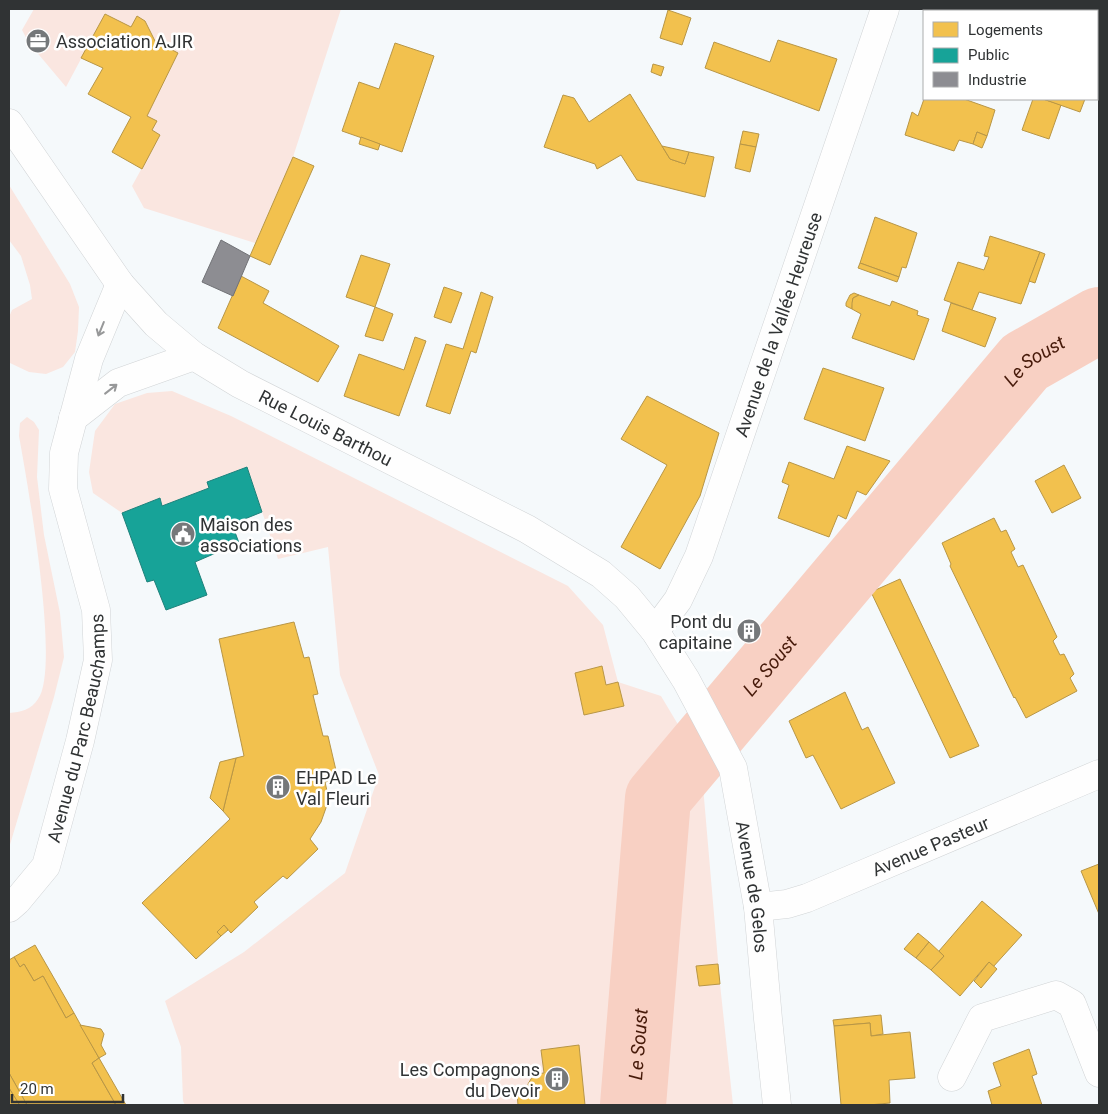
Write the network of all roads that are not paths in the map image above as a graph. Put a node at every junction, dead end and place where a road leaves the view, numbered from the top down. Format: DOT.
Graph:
graph roads {
  1 [pos="885,9"];
  2 [pos="9,123"];
  3 [pos="120,284"];
  4 [pos="194,356"];
  5 [pos="73,418"];
  6 [pos="655,631"];
  7 [pos="686,680"];
  8 [pos="1099,774"];
  9 [pos="758,907"];
  10 [pos="9,908"];
  11 [pos="1099,1073"];
  12 [pos="952,1077"];
  13 [pos="778,1105"];
  1 -- 6 [label="street, Avenue de la Vallée Heureuse"];
  2 -- 3 [label="street, Rue Louis Barthou"];
  3 -- 4 [label="street, Rue Louis Barthou"];
  3 -- 5 [label="street, Avenue du Parc Beauchamps, one-way"];
  5 -- 4 [label="street, one-way"];
  4 -- 6 [label="street, Rue Louis Barthou"];
  5 -- 10 [label="street, Avenue du Parc Beauchamps"];
  6 -- 7 [label="street, Rue Louis Barthou"];
  7 -- 9 [label="street, Avenue de Gelos"];
  8 -- 9 [label="street, Avenue Pasteur"];
  9 -- 13 [label="street, Avenue de Gelos"];
  11 -- 12 [label="street"];
}
